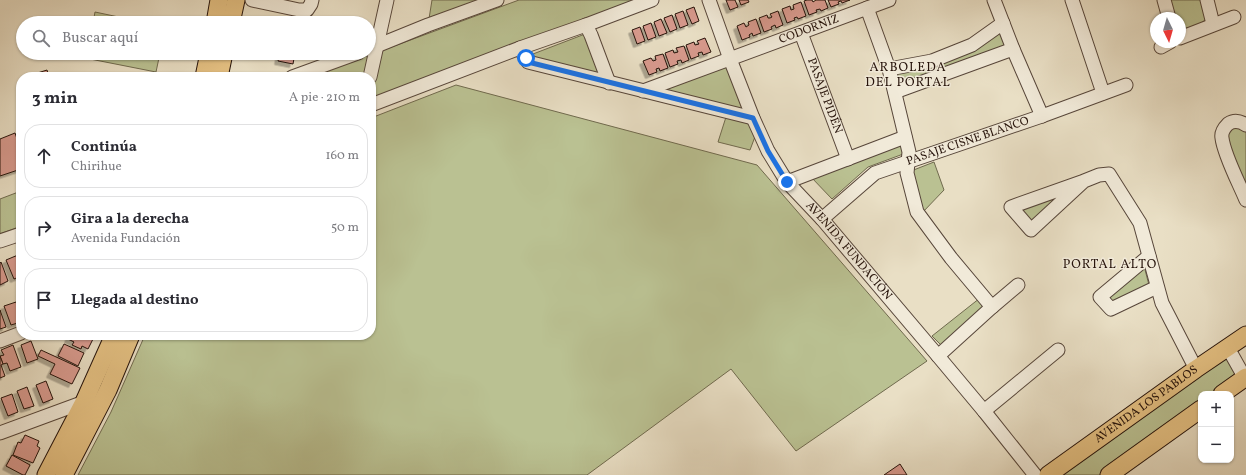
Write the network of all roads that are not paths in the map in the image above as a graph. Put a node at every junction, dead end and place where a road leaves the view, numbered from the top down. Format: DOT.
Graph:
graph roads {
  1 [pos="219,0"];
  2 [pos="236,0"];
  3 [pos="252,0"];
  4 [pos="312,0"];
  5 [pos="387,0"];
  6 [pos="497,0"];
  7 [pos="652,0"];
  8 [pos="709,0"];
  9 [pos="889,0"];
  10 [pos="994,0"];
  11 [pos="1072,0"];
  12 [pos="1164,0"];
  13 [pos="1207,0"];
  14 [pos="868,8"];
  15 [pos="1167,12"];
  16 [pos="216,16"];
  17 [pos="233,16"];
  18 [pos="1234,17"];
  19 [pos="1003,23"];
  20 [pos="1213,24"];
  21 [pos="586,25"];
  22 [pos="801,33"];
  23 [pos="376,35"];
  24 [pos="1186,35"];
  25 [pos="376,46"];
  26 [pos="520,48"];
  27 [pos="1013,49"];
  28 [pos="730,59"];
  29 [pos="208,60"];
  30 [pos="223,60"];
  31 [pos="339,60"];
  32 [pos="371,60"];
  33 [pos="889,69"];
  34 [pos="205,72"];
  35 [pos="220,72"];
  36 [pos="306,72"];
  37 [pos="370,72"];
  38 [pos="609,83"];
  39 [pos="1126,85"];
  40 [pos="643,91"];
  41 [pos="894,92"];
  42 [pos="1103,93"];
  43 [pos="376,103"];
  44 [pos="1042,116"];
  45 [pos="753,118"];
  46 [pos="1246,125"];
  47 [pos="905,136"];
  48 [pos="848,159"];
  49 [pos="908,162"];
  50 [pos="1084,181"];
  51 [pos="787,182"];
  52 [pos="1246,200"];
  53 [pos="822,219"];
  54 [pos="16,236"];
  55 [pos="0,242"];
  56 [pos="1148,256"];
  57 [pos="1018,286"];
  58 [pos="1157,287"];
  59 [pos="992,307"];
  60 [pos="16,335"];
  61 [pos="1246,335"];
  62 [pos="112,340"];
  63 [pos="129,340"];
  64 [pos="0,341"];
  65 [pos="1228,348"];
  66 [pos="1058,350"];
  67 [pos="938,356"];
  68 [pos="1196,369"];
  69 [pos="1246,378"];
  70 [pos="108,390"];
  71 [pos="1226,391"];
  72 [pos="84,402"];
  73 [pos="984,411"];
  74 [pos="1198,411"];
  75 [pos="0,433"];
  76 [pos="46,475"];
  77 [pos="64,475"];
  78 [pos="1035,475"];
  79 [pos="1048,475"];
  80 [pos="1109,475"];
  1 -- 16 [label="main road"];
  2 -- 17 [label="main road"];
  3 -- 4 [label="street"];
  5 -- 23 [label="street"];
  6 -- 25 [label="street"];
  7 -- 21 [label="street"];
  8 -- 28 [label="street, AVENIDA FUNDACIÓN"];
  9 -- 14 [label="street, CODORNIZ"];
  10 -- 19 [label="street"];
  11 -- 42 [label="street"];
  12 -- 15 [label="street"];
  13 -- 20 [label="street"];
  14 -- 22 [label="street, CODORNIZ"];
  14 -- 33 [label="street"];
  18 -- 20 [label="street"];
  19 -- 27 [label="street"];
  19 -- 33 [label="street"];
  20 -- 24 [label="street"];
  21 -- 26 [label="street"];
  21 -- 38 [label="street"];
  22 -- 28 [label="street, CODORNIZ"];
  22 -- 48 [label="street, PASAJE PIDÉN"];
  26 -- 38 [label="street"];
  26 -- 43 [label="street"];
  27 -- 41 [label="street"];
  27 -- 44 [label="street"];
  28 -- 40 [label="street, CODORNIZ"];
  28 -- 45 [label="street, AVENIDA FUNDACIÓN"];
  29 -- 34 [label="main road"];
  30 -- 35 [label="main road"];
  31 -- 36 [label="street"];
  32 -- 37 [label="street"];
  33 -- 41 [label="street"];
  38 -- 40 [label="street"];
  39 -- 42 [label="street, PASAJE CISNE BLANCO"];
  40 -- 45 [label="street"];
  41 -- 47 [label="street"];
  42 -- 44 [label="street, PASAJE CISNE BLANCO"];
  44 -- 49 [label="street, PASAJE CISNE BLANCO"];
  45 -- 51 [label="street, AVENIDA FUNDACIÓN"];
  46 -- 52 [label="street"];
  47 -- 48 [label="street"];
  47 -- 49 [label="street"];
  48 -- 51 [label="street"];
  49 -- 53 [label="street, PASAJE CISNE BLANCO"];
  49 -- 59 [label="street"];
  50 -- 50 [label="street"];
  50 -- 56 [label="street"];
  51 -- 53 [label="street, AVENIDA FUNDACIÓN"];
  53 -- 67 [label="street, AVENIDA FUNDACIÓN"];
  54 -- 55 [label="street"];
  56 -- 58 [label="street"];
  56 -- 58 [label="street"];
  57 -- 59 [label="street"];
  58 -- 68 [label="street"];
  59 -- 67 [label="street"];
  60 -- 64 [label="street"];
  61 -- 65 [label="main road, AVENIDA LOS PABLOS"];
  62 -- 72 [label="main road"];
  63 -- 70 [label="main road"];
  65 -- 68 [label="main road, AVENIDA LOS PABLOS"];
  65 -- 69 [label="street"];
  66 -- 73 [label="street"];
  67 -- 73 [label="street, AVENIDA FUNDACIÓN"];
  68 -- 79 [label="main road, AVENIDA LOS PABLOS"];
  69 -- 71 [label="main road"];
  70 -- 72 [label="main road"];
  70 -- 77 [label="main road"];
  72 -- 75 [label="street"];
  72 -- 76 [label="main road"];
  73 -- 78 [label="street, AVENIDA FUNDACIÓN"];
  74 -- 80 [label="main road"];
}
